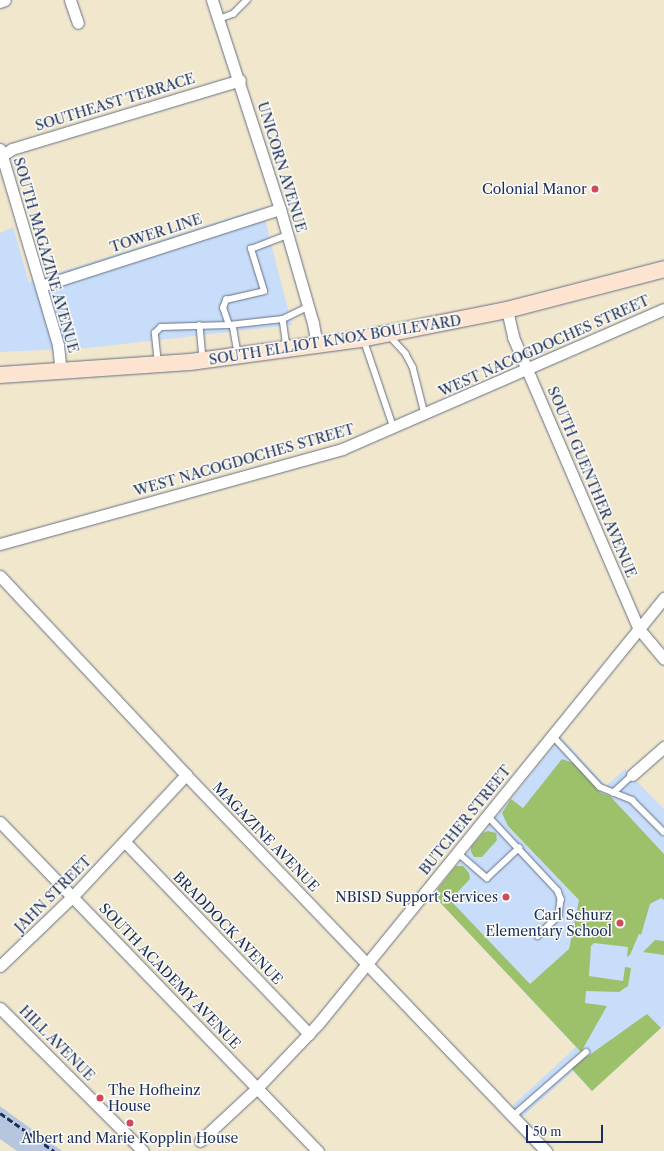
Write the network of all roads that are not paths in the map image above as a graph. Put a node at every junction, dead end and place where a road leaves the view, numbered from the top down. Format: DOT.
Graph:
graph roads {
  1 [pos="5,0"];
  2 [pos="70,0"];
  3 [pos="212,0"];
  4 [pos="246,0"];
  5 [pos="0,2"];
  6 [pos="219,19"];
  7 [pos="78,23"];
  8 [pos="240,80"];
  9 [pos="1,153"];
  10 [pos="280,209"];
  11 [pos="287,235"];
  12 [pos="664,269"];
  13 [pos="41,286"];
  14 [pos="308,307"];
  15 [pos="664,309"];
  16 [pos="507,310"];
  17 [pos="283,319"];
  18 [pos="200,325"];
  19 [pos="231,325"];
  20 [pos="388,334"];
  21 [pos="364,338"];
  22 [pos="316,345"];
  23 [pos="288,349"];
  24 [pos="238,356"];
  25 [pos="203,360"];
  26 [pos="158,365"];
  27 [pos="527,369"];
  28 [pos="61,372"];
  29 [pos="0,375"];
  30 [pos="425,415"];
  31 [pos="394,428"];
  32 [pos="0,544"];
  33 [pos="0,576"];
  34 [pos="664,598"];
  35 [pos="639,629"];
  36 [pos="664,659"];
  37 [pos="553,736"];
  38 [pos="664,747"];
  39 [pos="186,775"];
  40 [pos="632,775"];
  41 [pos="613,793"];
  42 [pos="487,815"];
  43 [pos="0,822"];
  44 [pos="664,832"];
  45 [pos="125,842"];
  46 [pos="519,848"];
  47 [pos="457,852"];
  48 [pos="73,896"];
  49 [pos="538,936"];
  50 [pos="368,965"];
  51 [pos="0,966"];
  52 [pos="0,1008"];
  53 [pos="309,1034"];
  54 [pos="586,1052"];
  55 [pos="257,1088"];
  56 [pos="513,1116"];
  57 [pos="200,1141"];
  58 [pos="143,1151"];
  59 [pos="318,1151"];
  60 [pos="546,1151"];
  1 -- 5 [label="street"];
  2 -- 7 [label="street"];
  3 -- 6 [label="street, UNICORN AVENUE"];
  4 -- 6 [label="lane"];
  6 -- 8 [label="street, UNICORN AVENUE"];
  8 -- 9 [label="street, SOUTHEAST TERRACE"];
  8 -- 10 [label="street, UNICORN AVENUE"];
  9 -- 13 [label="street, SOUTH MAGAZINE AVENUE"];
  10 -- 11 [label="street, UNICORN AVENUE"];
  10 -- 13 [label="street, TOWER LINE"];
  11 -- 14 [label="street, UNICORN AVENUE"];
  11 -- 19 [label="lane"];
  12 -- 16 [label="main road, SOUTH ELLIOT KNOX BOULEVARD"];
  13 -- 28 [label="street, SOUTH MAGAZINE AVENUE"];
  14 -- 17 [label="lane"];
  14 -- 22 [label="street, UNICORN AVENUE"];
  15 -- 27 [label="street, WEST NACOGDOCHES STREET"];
  16 -- 20 [label="main road, SOUTH ELLIOT KNOX BOULEVARD"];
  16 -- 27 [label="street, SOUTH GUENTHER AVENUE"];
  17 -- 19 [label="lane"];
  17 -- 23 [label="lane"];
  18 -- 19 [label="lane"];
  18 -- 25 [label="lane"];
  18 -- 26 [label="lane"];
  19 -- 24 [label="lane"];
  20 -- 21 [label="main road, SOUTH ELLIOT KNOX BOULEVARD"];
  20 -- 30 [label="lane"];
  21 -- 22 [label="main road, SOUTH ELLIOT KNOX BOULEVARD"];
  21 -- 31 [label="lane"];
  22 -- 23 [label="main road, SOUTH ELLIOT KNOX BOULEVARD"];
  23 -- 24 [label="main road, SOUTH ELLIOT KNOX BOULEVARD"];
  24 -- 25 [label="main road, SOUTH ELLIOT KNOX BOULEVARD"];
  25 -- 26 [label="main road, SOUTH ELLIOT KNOX BOULEVARD"];
  26 -- 28 [label="main road, SOUTH ELLIOT KNOX BOULEVARD"];
  27 -- 30 [label="street, WEST NACOGDOCHES STREET"];
  27 -- 35 [label="street, SOUTH GUENTHER AVENUE"];
  28 -- 29 [label="main road, SOUTH ELLIOT KNOX BOULEVARD"];
  30 -- 31 [label="street, WEST NACOGDOCHES STREET"];
  31 -- 32 [label="street, WEST NACOGDOCHES STREET"];
  33 -- 39 [label="street, MAGAZINE AVENUE"];
  34 -- 35 [label="street, BUTCHER STREET"];
  35 -- 36 [label="street, SOUTH GUENTHER AVENUE"];
  35 -- 37 [label="street, BUTCHER STREET"];
  37 -- 41 [label="lane"];
  37 -- 42 [label="street, BUTCHER STREET"];
  38 -- 40 [label="street"];
  39 -- 45 [label="street, JAHN STREET"];
  39 -- 50 [label="street, MAGAZINE AVENUE"];
  40 -- 41 [label="lane"];
  41 -- 44 [label="lane"];
  42 -- 46 [label="lane"];
  42 -- 47 [label="street, BUTCHER STREET"];
  43 -- 48 [label="street, SOUTH ACADEMY AVENUE"];
  45 -- 48 [label="street, JAHN STREET"];
  45 -- 53 [label="street, BRADDOCK AVENUE"];
  46 -- 47 [label="lane"];
  46 -- 49 [label="lane"];
  47 -- 50 [label="street, BUTCHER STREET"];
  48 -- 51 [label="street, JAHN STREET"];
  48 -- 55 [label="street, SOUTH ACADEMY AVENUE"];
  50 -- 53 [label="street, BUTCHER STREET"];
  50 -- 56 [label="street, MAGAZINE AVENUE"];
  52 -- 58 [label="street, HILL AVENUE"];
  53 -- 55 [label="street, BUTCHER STREET"];
  54 -- 56 [label="lane"];
  55 -- 57 [label="street, BUTCHER STREET"];
  55 -- 59 [label="street, SOUTH ACADEMY AVENUE"];
  56 -- 60 [label="street, MAGAZINE AVENUE"];
}
